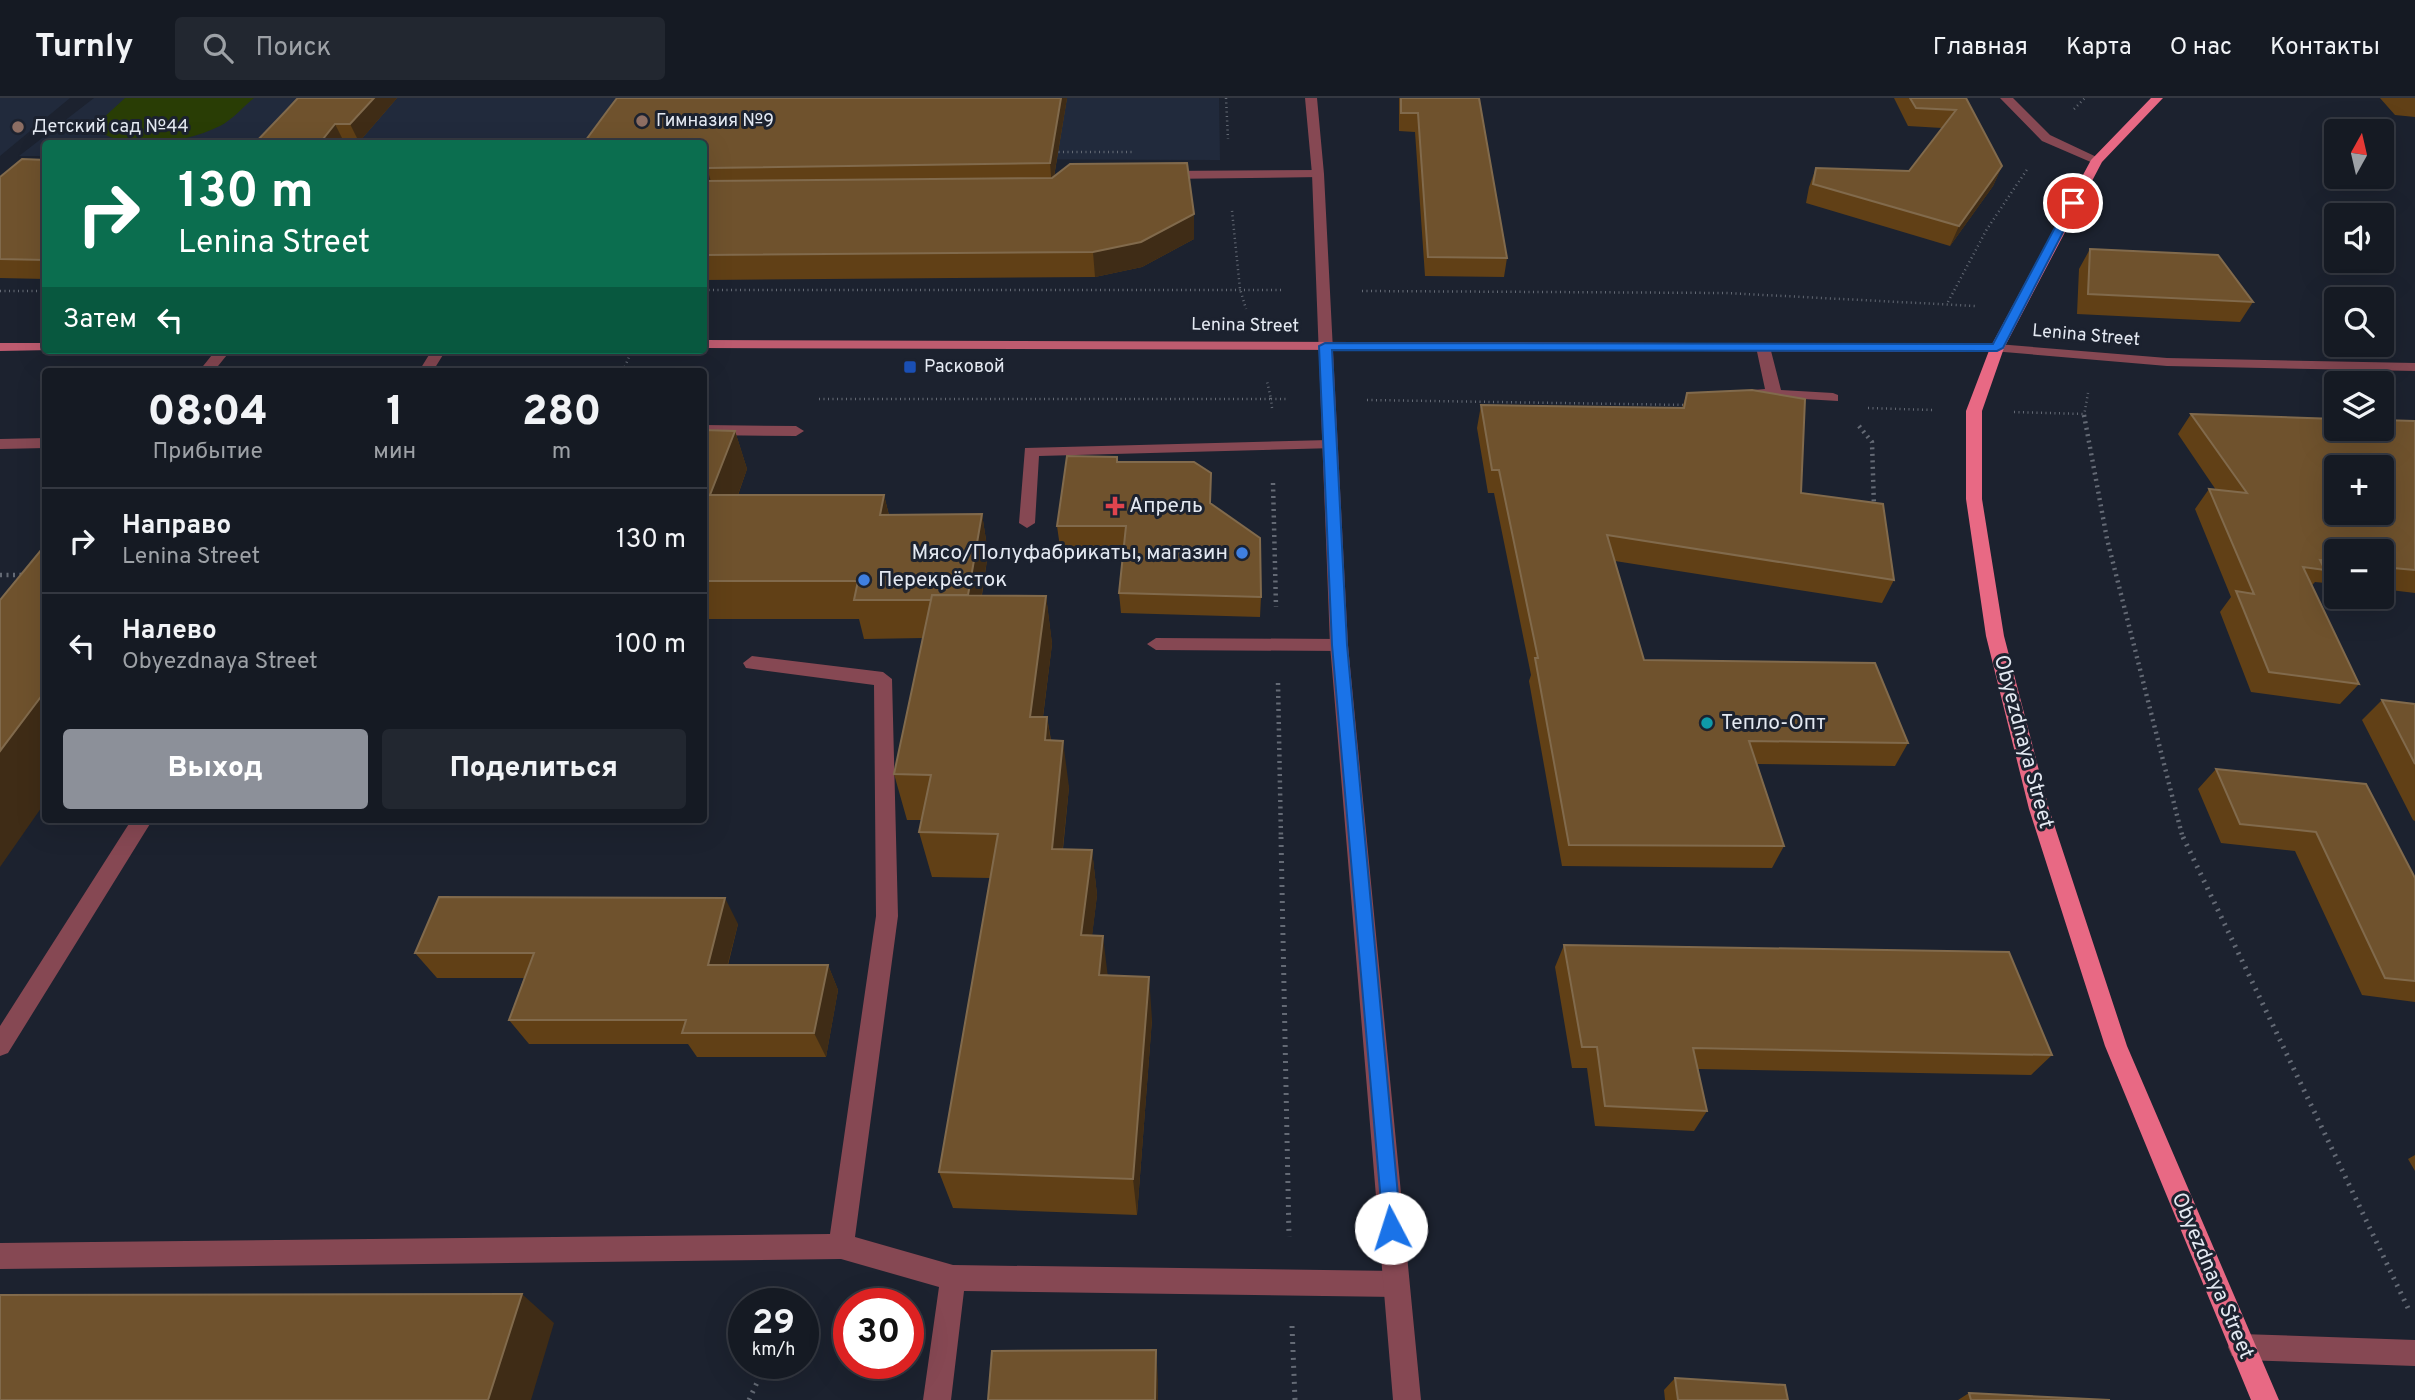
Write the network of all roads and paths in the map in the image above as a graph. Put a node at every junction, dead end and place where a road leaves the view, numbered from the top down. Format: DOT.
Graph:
graph roads {
  1 [pos="1311,98"];
  2 [pos="2006,98"];
  3 [pos="2085,98"];
  4 [pos="2157,98"];
  5 [pos="2046,138"];
  6 [pos="1049,152"];
  7 [pos="2097,160"];
  8 [pos="1318,174"];
  9 [pos="1144,175"];
  10 [pos="1171,175"];
  11 [pos="707,290"];
  12 [pos="0,291"];
  13 [pos="42,291"];
  14 [pos="1324,291"];
  15 [pos="1948,302"];
  16 [pos="2015,310"];
  17 [pos="707,344"];
  18 [pos="1325,346"];
  19 [pos="1763,346"];
  20 [pos="0,347"];
  21 [pos="42,347"];
  22 [pos="1997,348"];
  23 [pos="221,354"];
  24 [pos="2096,357"];
  25 [pos="2415,367"];
  26 [pos="209,368"];
  27 [pos="1739,393"];
  28 [pos="1774,394"];
  29 [pos="1832,398"];
  30 [pos="1326,399"];
  31 [pos="1689,405"];
  32 [pos="1855,408"];
  33 [pos="1974,411"];
  34 [pos="2084,414"];
  35 [pos="1857,424"];
  36 [pos="707,430"];
  37 [pos="796,431"];
  38 [pos="42,443"];
  39 [pos="0,444"];
  40 [pos="1272,445"];
  41 [pos="1329,445"];
  42 [pos="1875,516"];
  43 [pos="1027,523"];
  44 [pos="0,575"];
  45 [pos="33,575"];
  46 [pos="1156,644"];
  47 [pos="1278,644"];
  48 [pos="1339,645"];
  49 [pos="752,663"];
  50 [pos="141,823"];
  51 [pos="0,1046"];
  52 [pos="841,1246"];
  53 [pos="0,1256"];
  54 [pos="953,1278"];
  55 [pos="1290,1282"];
  56 [pos="1396,1284"];
  57 [pos="2409,1310"];
  58 [pos="2241,1347"];
  59 [pos="2415,1353"];
  60 [pos="759,1379"];
  61 [pos="749,1400"];
  62 [pos="937,1400"];
  63 [pos="1295,1400"];
  64 [pos="1408,1400"];
  65 [pos="2265,1400"];
  1 -- 8 [label="street"];
  2 -- 5 [label="street"];
  3 -- 5 [label="path"];
  4 -- 7 [label="main road, Obyezdnaya Street"];
  5 -- 7 [label="street"];
  5 -- 15 [label="path"];
  6 -- 10 [label="path"];
  7 -- 16 [label="main road, Obyezdnaya Street"];
  8 -- 10 [label="street"];
  8 -- 14 [label="street"];
  9 -- 10 [label="street"];
  11 -- 14 [label="path"];
  12 -- 13 [label="path"];
  14 -- 15 [label="path"];
  14 -- 18 [label="street"];
  15 -- 16 [label="path"];
  16 -- 22 [label="main road, Obyezdnaya Street"];
  17 -- 18 [label="main road, Lenina Street"];
  18 -- 19 [label="main road, Lenina Street"];
  18 -- 30 [label="street"];
  19 -- 22 [label="main road, Lenina Street"];
  19 -- 28 [label="street"];
  20 -- 21 [label="main road"];
  22 -- 24 [label="street, Lenina Street"];
  22 -- 33 [label="main road, Obyezdnaya Street"];
  23 -- 26 [label="street"];
  24 -- 25 [label="street, Lenina Street"];
  24 -- 34 [label="path"];
  27 -- 28 [label="lane"];
  28 -- 29 [label="lane"];
  30 -- 31 [label="path"];
  30 -- 40 [label="path"];
  30 -- 41 [label="street"];
  32 -- 33 [label="path"];
  33 -- 34 [label="path"];
  33 -- 58 [label="main road, Obyezdnaya Street"];
  34 -- 57 [label="path"];
  35 -- 42 [label="path"];
  36 -- 37 [label="street"];
  38 -- 39 [label="street"];
  40 -- 41 [label="street"];
  40 -- 43 [label="street"];
  40 -- 47 [label="path"];
  41 -- 48 [label="street"];
  44 -- 45 [label="path"];
  46 -- 47 [label="street"];
  47 -- 48 [label="street"];
  47 -- 55 [label="path"];
  48 -- 56 [label="street"];
  49 -- 52 [label="street"];
  50 -- 51 [label="street"];
  52 -- 53 [label="street"];
  52 -- 54 [label="street"];
  54 -- 55 [label="street"];
  54 -- 62 [label="street"];
  55 -- 56 [label="street"];
  55 -- 63 [label="path"];
  56 -- 64 [label="street"];
  58 -- 59 [label="street"];
  58 -- 65 [label="main road, Obyezdnaya Street"];
  60 -- 61 [label="path"];
}
